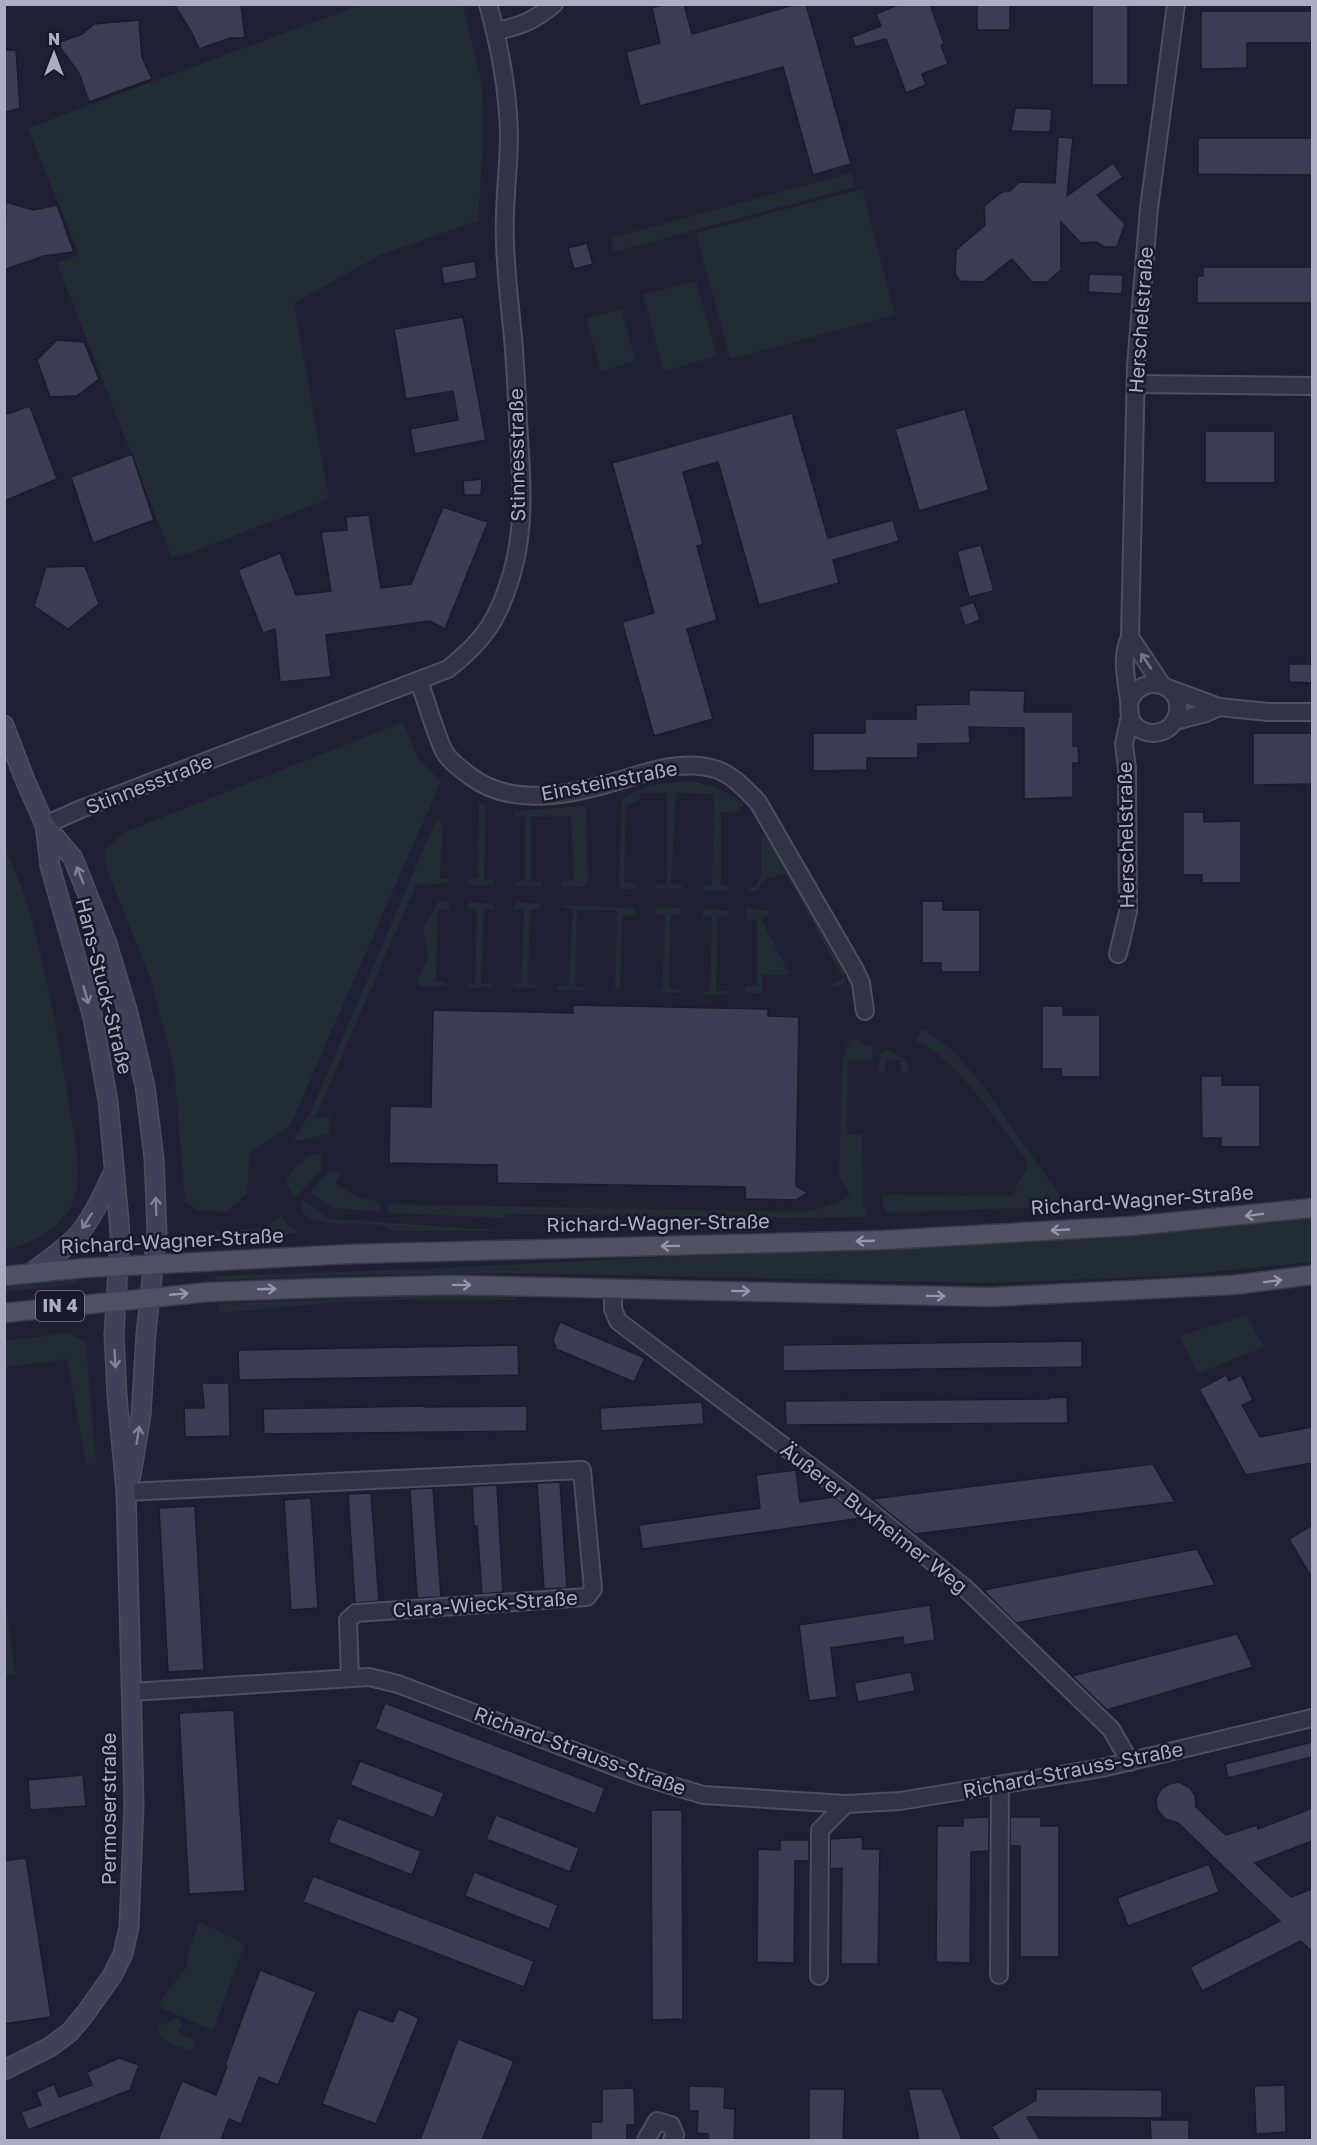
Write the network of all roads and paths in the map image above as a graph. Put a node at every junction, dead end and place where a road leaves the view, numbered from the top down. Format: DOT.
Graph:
graph roads {
  1 [pos="488,4"];
  2 [pos="554,4"];
  3 [pos="1176,4"];
  4 [pos="496,31"];
  5 [pos="1136,384"];
  6 [pos="1312,386"];
  7 [pos="1130,638"];
  8 [pos="419,682"];
  9 [pos="1166,687"];
  10 [pos="1219,707"];
  11 [pos="1130,709"];
  12 [pos="1312,712"];
  13 [pos="1175,721"];
  14 [pos="4,725"];
  15 [pos="1153,734"];
  16 [pos="1127,768"];
  17 [pos="45,825"];
  18 [pos="1118,954"];
  19 [pos="865,1011"];
  20 [pos="115,1170"];
  21 [pos="1312,1208"];
  22 [pos="154,1264"];
  23 [pos="119,1266"];
  24 [pos="31,1273"];
  25 [pos="1312,1275"];
  26 [pos="4,1276"];
  27 [pos="613,1288"];
  28 [pos="150,1297"];
  29 [pos="116,1300"];
  30 [pos="4,1313"];
  31 [pos="126,1492"];
  32 [pos="350,1677"];
  33 [pos="131,1692"];
  34 [pos="1312,1718"];
  35 [pos="1130,1762"];
  36 [pos="1000,1785"];
  37 [pos="846,1804"];
  38 [pos="999,1975"];
  39 [pos="819,1976"];
  40 [pos="4,2070"];
  41 [pos="646,2140"];
  42 [pos="672,2140"];
  1 -- 4 [label="street, Stinnesstraße"];
  2 -- 4 [label="street"];
  3 -- 5 [label="street, Herschelstraße"];
  4 -- 8 [label="street, Stinnesstraße"];
  5 -- 6 [label="street"];
  5 -- 7 [label="street, Herschelstraße"];
  9 -- 7 [label="street, one-way"];
  7 -- 11 [label="street, Herschelstraße"];
  8 -- 17 [label="street, Stinnesstraße"];
  8 -- 19 [label="street, Einsteinstraße"];
  9 -- 10 [label="street"];
  9 -- 11 [label="street"];
  9 -- 13 [label="street"];
  10 -- 12 [label="street"];
  10 -- 13 [label="street"];
  11 -- 15 [label="street"];
  11 -- 16 [label="street, Herschelstraße"];
  13 -- 15 [label="street"];
  14 -- 17 [label="main road, Hans-Stuck-Straße"];
  15 -- 16 [label="street"];
  16 -- 18 [label="street, Herschelstraße"];
  17 -- 20 [label="main road, Hans-Stuck-Straße, one-way"];
  22 -- 17 [label="main road, Hans-Stuck-Straße, one-way"];
  20 -- 23 [label="main road, Hans-Stuck-Straße"];
  20 -- 24 [label="main road, IN 4, one-way"];
  21 -- 22 [label="main road, Richard-Wagner-Straße, one-way"];
  22 -- 23 [label="main road, Richard-Wagner-Straße"];
  22 -- 28 [label="main road, Hans-Stuck-Straße"];
  23 -- 24 [label="main road, Richard-Wagner-Straße / IN 4"];
  23 -- 29 [label="main road, Permoserstraße"];
  24 -- 26 [label="main road, Richard-Wagner-Straße / IN 4"];
  27 -- 25 [label="main road, one-way"];
  28 -- 27 [label="main road, one-way"];
  27 -- 35 [label="street, Äußerer Buxheimer Weg"];
  28 -- 29 [label="main road, IN 4"];
  31 -- 28 [label="main road, Permoserstraße, one-way"];
  29 -- 30 [label="main road, IN 4"];
  29 -- 31 [label="main road, Permoserstraße, one-way"];
  31 -- 32 [label="street, Clara-Wieck-Straße"];
  31 -- 33 [label="main road, Permoserstraße"];
  32 -- 33 [label="street, Richard-Strauss-Straße"];
  32 -- 37 [label="street, Richard-Strauss-Straße"];
  33 -- 40 [label="main road, Permoserstraße"];
  34 -- 35 [label="street, Richard-Strauss-Straße"];
  35 -- 36 [label="street, Richard-Strauss-Straße"];
  36 -- 37 [label="street, Richard-Strauss-Straße"];
  36 -- 38 [label="street"];
  37 -- 39 [label="street"];
  41 -- 42 [label="street"];
}
